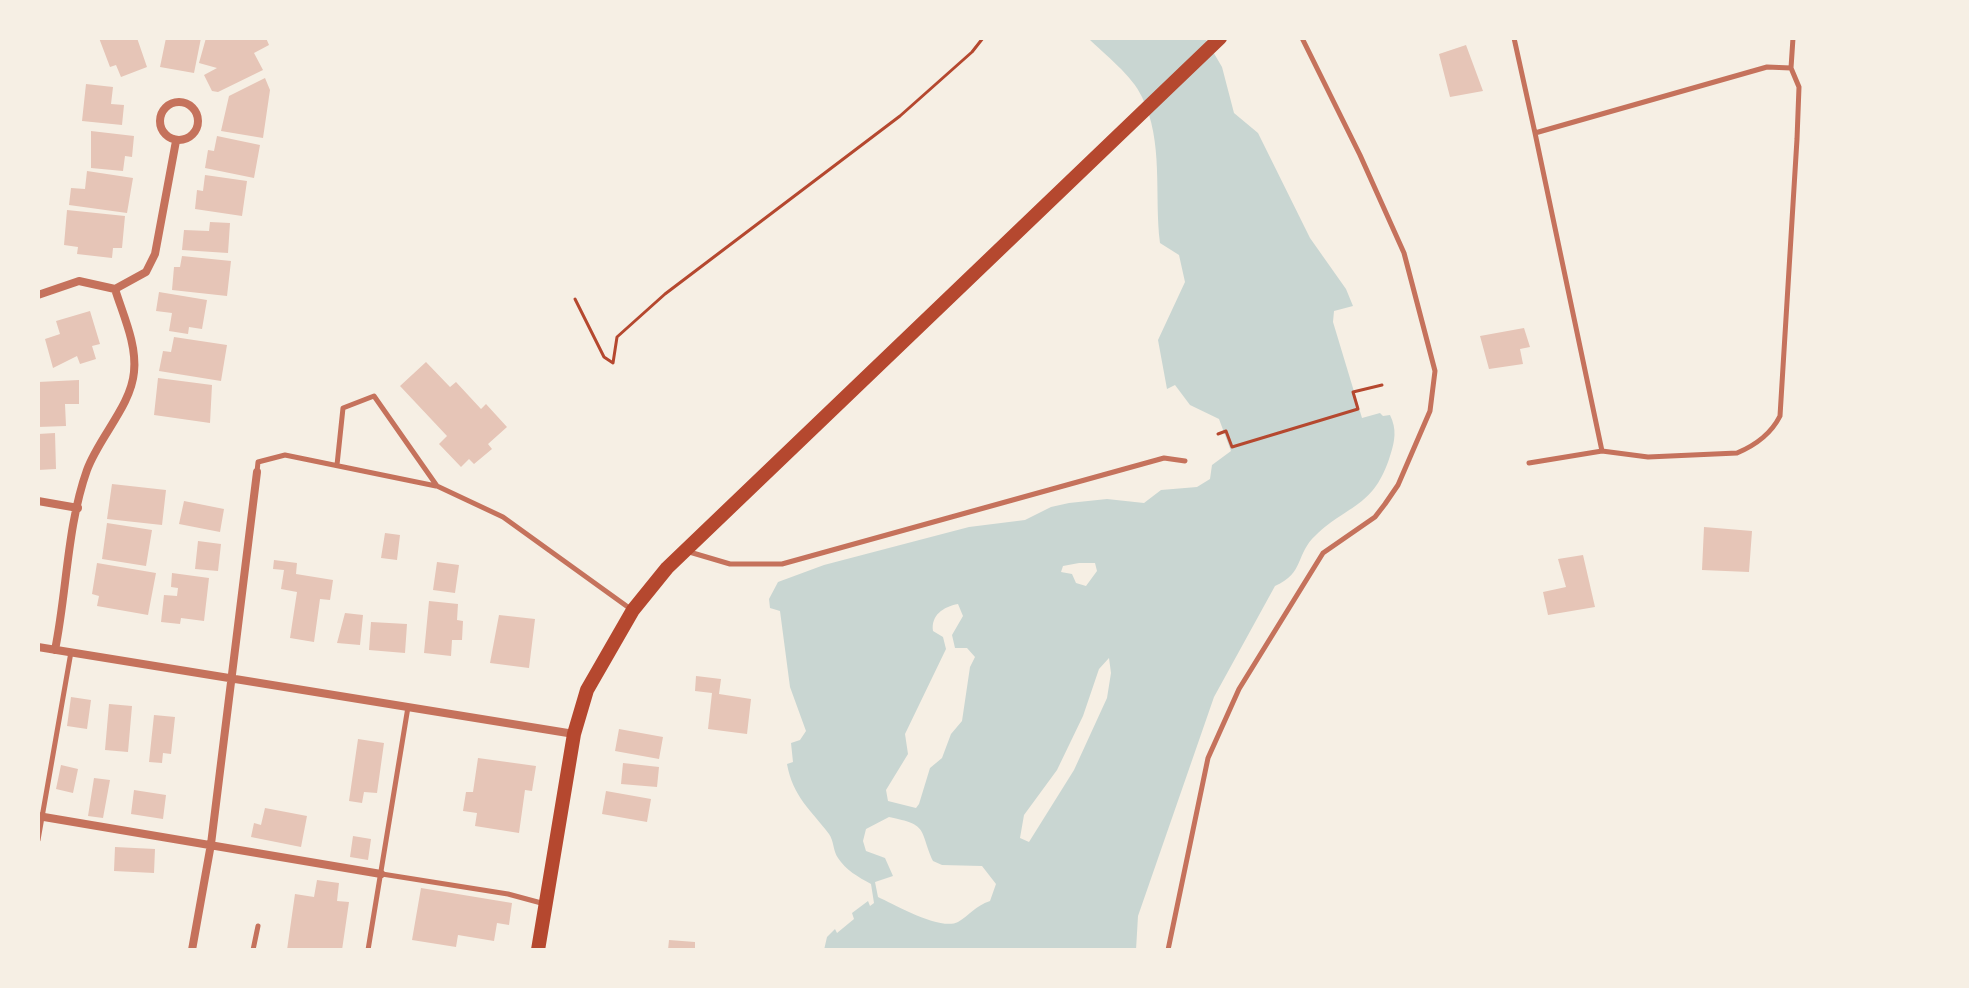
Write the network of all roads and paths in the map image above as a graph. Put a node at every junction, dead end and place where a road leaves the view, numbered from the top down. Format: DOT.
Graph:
graph roads {
  1 [pos="983,38"];
  2 [pos="1220,38"];
  3 [pos="1302,38"];
  4 [pos="1514,38"];
  5 [pos="1793,38"];
  6 [pos="1791,68"];
  7 [pos="1535,133"];
  8 [pos="176,141"];
  9 [pos="115,289"];
  10 [pos="38,295"];
  11 [pos="575,299"];
  12 [pos="1382,385"];
  13 [pos="1218,434"];
  14 [pos="1602,451"];
  15 [pos="1185,461"];
  16 [pos="1529,463"];
  17 [pos="337,465"];
  18 [pos="257,472"];
  19 [pos="437,486"];
  20 [pos="38,501"];
  21 [pos="78,508"];
  22 [pos="685,551"];
  23 [pos="633,610"];
  24 [pos="38,647"];
  25 [pos="55,650"];
  26 [pos="71,652"];
  27 [pos="233,678"];
  28 [pos="408,707"];
  29 [pos="574,734"];
  30 [pos="40,817"];
  31 [pos="38,840"];
  32 [pos="211,844"];
  33 [pos="381,874"];
  34 [pos="546,905"];
  35 [pos="258,926"];
  36 [pos="192,950"];
  37 [pos="253,950"];
  38 [pos="368,950"];
  39 [pos="538,950"];
  40 [pos="1168,950"];
  1 -- 11 [label="path"];
  2 -- 22 [label="main road"];
  3 -- 40 [label="lane"];
  4 -- 7 [label="lane"];
  5 -- 6 [label="lane"];
  6 -- 7 [label="lane"];
  6 -- 14 [label="lane"];
  7 -- 14 [label="lane"];
  8 -- 8 [label="street"];
  8 -- 9 [label="street"];
  9 -- 10 [label="street"];
  9 -- 21 [label="street"];
  12 -- 13 [label="path"];
  14 -- 16 [label="lane"];
  15 -- 22 [label="lane"];
  17 -- 18 [label="lane"];
  17 -- 19 [label="lane"];
  17 -- 19 [label="lane"];
  18 -- 27 [label="street"];
  19 -- 23 [label="lane"];
  20 -- 21 [label="street"];
  21 -- 25 [label="street"];
  22 -- 23 [label="main road"];
  23 -- 29 [label="main road"];
  24 -- 25 [label="street"];
  25 -- 26 [label="street"];
  26 -- 27 [label="street"];
  26 -- 30 [label="lane"];
  27 -- 28 [label="street"];
  27 -- 32 [label="street"];
  28 -- 29 [label="street"];
  28 -- 33 [label="lane"];
  29 -- 34 [label="main road"];
  30 -- 31 [label="lane"];
  30 -- 32 [label="street"];
  32 -- 33 [label="street"];
  32 -- 36 [label="street"];
  33 -- 34 [label="lane"];
  33 -- 38 [label="lane"];
  34 -- 39 [label="main road"];
  35 -- 37 [label="lane"];
}
